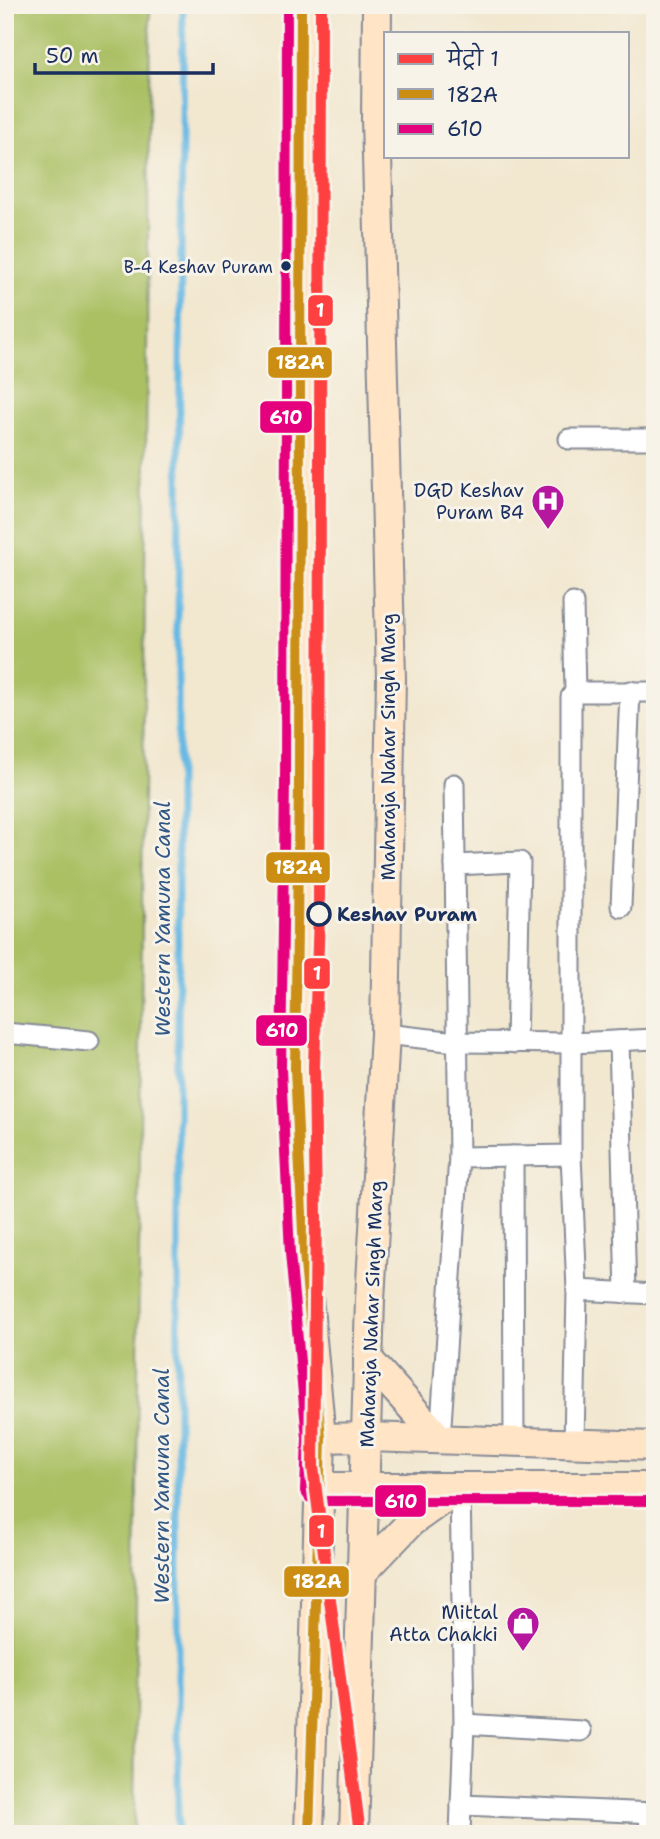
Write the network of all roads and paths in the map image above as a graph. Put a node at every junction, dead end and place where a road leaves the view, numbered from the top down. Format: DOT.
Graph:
graph roads {
  1 [pos="301,5"];
  2 [pos="377,5"];
  3 [pos="569,439"];
  4 [pos="655,439"];
  5 [pos="573,603"];
  6 [pos="629,691"];
  7 [pos="575,692"];
  8 [pos="655,692"];
  9 [pos="454,784"];
  10 [pos="455,864"];
  11 [pos="621,907"];
  12 [pos="5,1033"];
  13 [pos="385,1034"];
  14 [pos="655,1038"];
  15 [pos="89,1041"];
  16 [pos="619,1041"];
  17 [pos="457,1042"];
  18 [pos="516,1043"];
  19 [pos="572,1043"];
  20 [pos="571,1155"];
  21 [pos="513,1156"];
  22 [pos="459,1157"];
  23 [pos="577,1290"];
  24 [pos="625,1293"];
  25 [pos="655,1294"];
  26 [pos="368,1359"];
  27 [pos="366,1437"];
  28 [pos="321,1438"];
  29 [pos="440,1439"];
  30 [pos="514,1442"];
  31 [pos="574,1444"];
  32 [pos="655,1446"];
  33 [pos="319,1487"];
  34 [pos="364,1487"];
  35 [pos="460,1487"];
  36 [pos="655,1488"];
  37 [pos="362,1573"];
  38 [pos="464,1724"];
  39 [pos="581,1731"];
  40 [pos="461,1805"];
  41 [pos="652,1813"];
  42 [pos="309,1834"];
  43 [pos="354,1834"];
  44 [pos="460,1834"];
  45 [pos="649,1834"];
  1 -- 28 [label="main road"];
  2 -- 13 [label="main road, Maharaja Nahar Singh Marg"];
  3 -- 4 [label="street"];
  5 -- 7 [label="street"];
  6 -- 7 [label="street"];
  6 -- 8 [label="street"];
  6 -- 11 [label="street"];
  7 -- 19 [label="street"];
  9 -- 10 [label="street"];
  10 -- 17 [label="street"];
  10 -- 18 [label="street"];
  12 -- 15 [label="street"];
  13 -- 17 [label="street"];
  13 -- 26 [label="main road, Maharaja Nahar Singh Marg"];
  14 -- 16 [label="street"];
  16 -- 19 [label="street"];
  16 -- 24 [label="street"];
  17 -- 18 [label="street"];
  17 -- 22 [label="street"];
  18 -- 19 [label="street"];
  19 -- 20 [label="street"];
  20 -- 21 [label="street"];
  20 -- 23 [label="street"];
  21 -- 22 [label="street"];
  21 -- 30 [label="street"];
  22 -- 29 [label="street"];
  23 -- 24 [label="street"];
  23 -- 31 [label="street"];
  24 -- 25 [label="street"];
  26 -- 27 [label="main road, Maharaja Nahar Singh Marg"];
  26 -- 29 [label="main road"];
  27 -- 28 [label="main road"];
  27 -- 29 [label="main road"];
  27 -- 34 [label="main road, Maharaja Nahar Singh Marg"];
  28 -- 33 [label="main road"];
  29 -- 30 [label="main road"];
  30 -- 31 [label="main road"];
  31 -- 32 [label="main road"];
  33 -- 34 [label="main road"];
  33 -- 42 [label="main road"];
  34 -- 35 [label="main road"];
  34 -- 37 [label="main road, Maharaja Nahar Singh Marg"];
  35 -- 36 [label="main road"];
  35 -- 37 [label="main road"];
  35 -- 38 [label="street"];
  37 -- 43 [label="main road, Maharaja Nahar Singh Marg"];
  38 -- 39 [label="street"];
  38 -- 40 [label="street"];
  40 -- 41 [label="street"];
  40 -- 44 [label="street"];
  41 -- 45 [label="street"];
}
